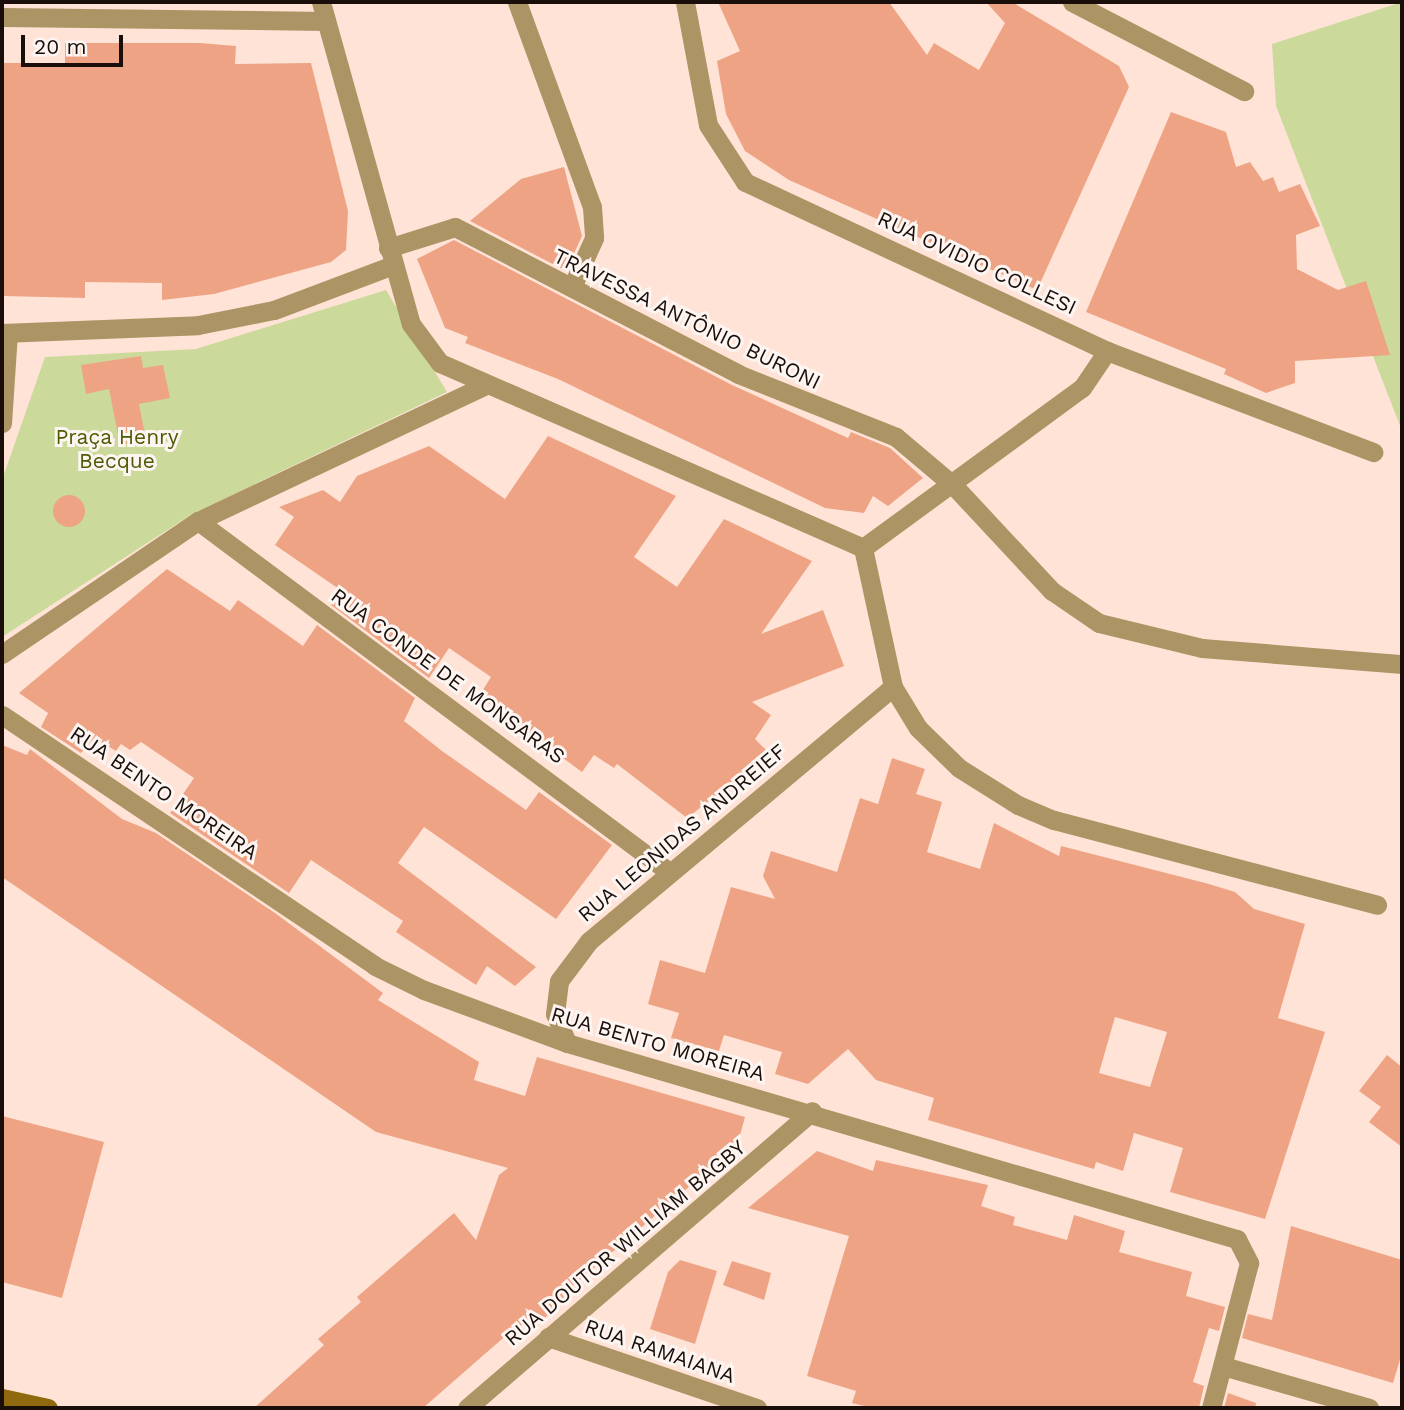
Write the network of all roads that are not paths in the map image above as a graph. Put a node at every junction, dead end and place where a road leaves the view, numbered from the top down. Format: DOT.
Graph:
graph roads {
  1 [pos="517,2"];
  2 [pos="685,2"];
  3 [pos="1072,2"];
  4 [pos="324,11"];
  5 [pos="2,17"];
  6 [pos="1244,92"];
  7 [pos="390,257"];
  8 [pos="572,287"];
  9 [pos="5,333"];
  10 [pos="1107,351"];
  11 [pos="485,385"];
  12 [pos="2,423"];
  13 [pos="1373,452"];
  14 [pos="954,486"];
  15 [pos="198,521"];
  16 [pos="863,548"];
  17 [pos="2,654"];
  18 [pos="1402,664"];
  19 [pos="893,687"];
  20 [pos="2,715"];
  21 [pos="669,872"];
  22 [pos="1377,905"];
  23 [pos="567,1044"];
  24 [pos="812,1111"];
  25 [pos="548,1337"];
  26 [pos="1223,1366"];
  27 [pos="2,1398"];
  28 [pos="48,1408"];
  29 [pos="467,1408"];
  30 [pos="757,1408"];
  31 [pos="1211,1408"];
  32 [pos="1369,1408"];
  1 -- 8 [label="street"];
  2 -- 10 [label="street, RUA OVIDIO COLLESI"];
  3 -- 6 [label="street"];
  4 -- 5 [label="street"];
  4 -- 7 [label="street"];
  7 -- 8 [label="street, TRAVESSA ANTÔNIO BURONI"];
  7 -- 9 [label="street, TRAVESSA ANTÔNIO BURONI"];
  7 -- 11 [label="street"];
  8 -- 14 [label="street, TRAVESSA ANTÔNIO BURONI"];
  9 -- 12 [label="street"];
  10 -- 13 [label="street, RUA OVIDIO COLLESI"];
  10 -- 14 [label="street"];
  11 -- 15 [label="street"];
  11 -- 16 [label="street"];
  14 -- 16 [label="street"];
  14 -- 18 [label="street, TRAVESSA ANTÔNIO BURONI"];
  15 -- 17 [label="street"];
  15 -- 21 [label="street, RUA CONDE DE MONSARAS"];
  16 -- 19 [label="street"];
  19 -- 21 [label="street, RUA LEONIDAS ANDREIEF"];
  19 -- 22 [label="street"];
  20 -- 23 [label="street, RUA BENTO MOREIRA"];
  21 -- 23 [label="street, RUA LEONIDAS ANDREIEF"];
  23 -- 24 [label="street, RUA BENTO MOREIRA"];
  24 -- 25 [label="street, RUA DOUTOR WILLIAM BAGBY"];
  24 -- 26 [label="street, RUA BENTO MOREIRA"];
  25 -- 29 [label="street, RUA DOUTOR WILLIAM BAGBY"];
  25 -- 30 [label="street, RUA RAMAIANA"];
  26 -- 31 [label="street, RUA BENTO MOREIRA"];
  26 -- 32 [label="street"];
  27 -- 28 [label="main road"];
}
